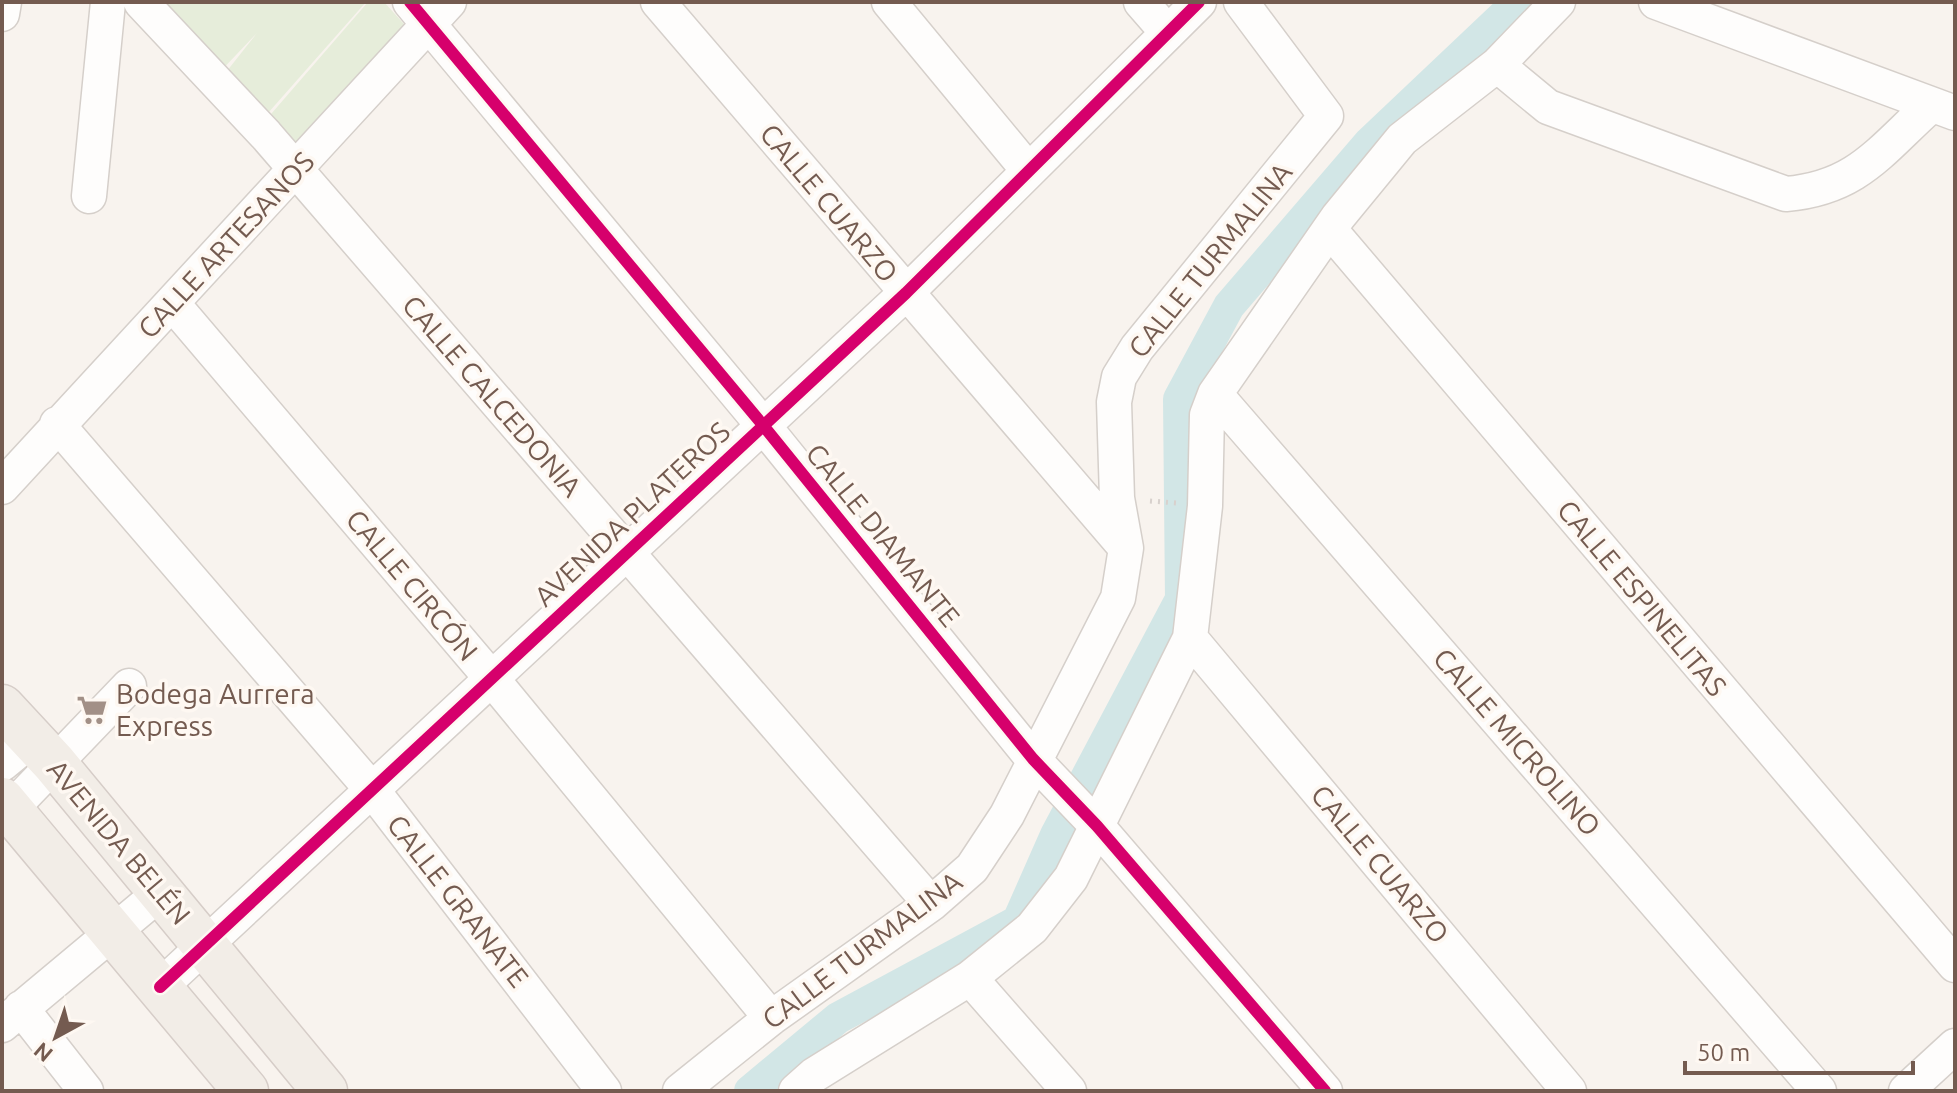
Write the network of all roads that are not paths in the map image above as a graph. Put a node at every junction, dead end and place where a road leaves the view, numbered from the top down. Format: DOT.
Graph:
graph roads {
  1 [pos="4,2"];
  2 [pos="108,2"];
  3 [pos="141,2"];
  4 [pos="658,2"];
  5 [pos="889,2"];
  6 [pos="1141,2"];
  7 [pos="1199,2"];
  8 [pos="1241,2"];
  9 [pos="1558,2"];
  10 [pos="1656,2"];
  11 [pos="429,9"];
  12 [pos="2,14"];
  13 [pos="1168,33"];
  14 [pos="1497,65"];
  15 [pos="1947,112"];
  16 [pos="295,170"];
  17 [pos="1028,170"];
  18 [pos="89,196"];
  19 [pos="1330,230"];
  20 [pos="906,293"];
  21 [pos="172,303"];
  22 [pos="1215,394"];
  23 [pos="57,424"];
  24 [pos="762,424"];
  25 [pos="2,487"];
  26 [pos="1126,548"];
  27 [pos="626,550"];
  28 [pos="1190,638"];
  29 [pos="492,679"];
  30 [pos="129,686"];
  31 [pos="2,707"];
  32 [pos="1043,768"];
  33 [pos="18,772"];
  34 [pos="373,791"];
  35 [pos="1087,815"];
  36 [pos="931,904"];
  37 [pos="137,912"];
  38 [pos="1955,965"];
  39 [pos="183,966"];
  40 [pos="970,978"];
  41 [pos="12,1016"];
  42 [pos="771,1018"];
  43 [pos="1955,1046"];
  44 [pos="813,1086"];
  45 [pos="86,1091"];
  46 [pos="246,1091"];
  47 [pos="268,1091"];
  48 [pos="303,1091"];
  49 [pos="325,1091"];
  50 [pos="604,1091"];
  51 [pos="680,1091"];
  52 [pos="1069,1091"];
  53 [pos="1325,1091"];
  54 [pos="1569,1091"];
  55 [pos="1819,1091"];
  56 [pos="1906,1091"];
  1 -- 12 [label="street"];
  2 -- 18 [label="street"];
  3 -- 16 [label="street, CALLE CALCEDONIA"];
  4 -- 20 [label="street, CALLE CUARZO"];
  5 -- 17 [label="street"];
  6 -- 13 [label="street"];
  7 -- 13 [label="street, AVENIDA PLATEROS"];
  8 -- 26 [label="street, CALLE TURMALINA"];
  9 -- 14 [label="street"];
  10 -- 15 [label="street"];
  11 -- 16 [label="street, CALLE ARTESANOS"];
  11 -- 24 [label="street, CALLE DIAMANTE"];
  13 -- 17 [label="street, AVENIDA PLATEROS"];
  14 -- 15 [label="street"];
  14 -- 19 [label="street"];
  16 -- 21 [label="street, CALLE ARTESANOS"];
  16 -- 27 [label="street, CALLE CALCEDONIA"];
  17 -- 20 [label="street, AVENIDA PLATEROS"];
  19 -- 22 [label="street"];
  19 -- 38 [label="street, CALLE ESPINELITAS"];
  20 -- 24 [label="street, AVENIDA PLATEROS"];
  20 -- 26 [label="street, CALLE CUARZO"];
  21 -- 23 [label="street, CALLE ARTESANOS"];
  21 -- 29 [label="street, CALLE CIRCÓN"];
  22 -- 28 [label="street"];
  22 -- 55 [label="street, CALLE MICROLINO"];
  23 -- 25 [label="street, CALLE ARTESANOS"];
  23 -- 34 [label="street, CALLE GRANATE"];
  24 -- 27 [label="street, AVENIDA PLATEROS"];
  24 -- 32 [label="street, CALLE DIAMANTE"];
  26 -- 32 [label="street, CALLE TURMALINA"];
  27 -- 29 [label="street, AVENIDA PLATEROS"];
  27 -- 36 [label="street, CALLE CALCEDONIA"];
  28 -- 35 [label="street"];
  28 -- 54 [label="street, CALLE CUARZO"];
  29 -- 34 [label="street, AVENIDA PLATEROS"];
  29 -- 42 [label="street, CALLE CIRCÓN"];
  30 -- 33 [label="street"];
  31 -- 33 [label="main road, AVENIDA BELÉN"];
  32 -- 35 [label="street, CALLE DIAMANTE"];
  32 -- 36 [label="street, CALLE TURMALINA"];
  33 -- 37 [label="main road, AVENIDA BELÉN"];
  33 -- 37 [label="main road, AVENIDA BELÉN"];
  34 -- 39 [label="street, AVENIDA PLATEROS"];
  34 -- 50 [label="street, CALLE GRANATE"];
  35 -- 40 [label="street"];
  35 -- 53 [label="street, CALLE DIAMANTE"];
  36 -- 42 [label="street, CALLE TURMALINA"];
  37 -- 39 [label="main road, AVENIDA BELÉN"];
  37 -- 39 [label="main road, AVENIDA BELÉN"];
  37 -- 41 [label="street"];
  39 -- 46 [label="main road, AVENIDA BELÉN"];
  39 -- 47 [label="street"];
  39 -- 48 [label="street"];
  39 -- 49 [label="main road, AVENIDA BELÉN"];
  40 -- 44 [label="street"];
  40 -- 52 [label="street"];
  41 -- 45 [label="street"];
  42 -- 51 [label="street, CALLE TURMALINA"];
  43 -- 56 [label="street"];
}
